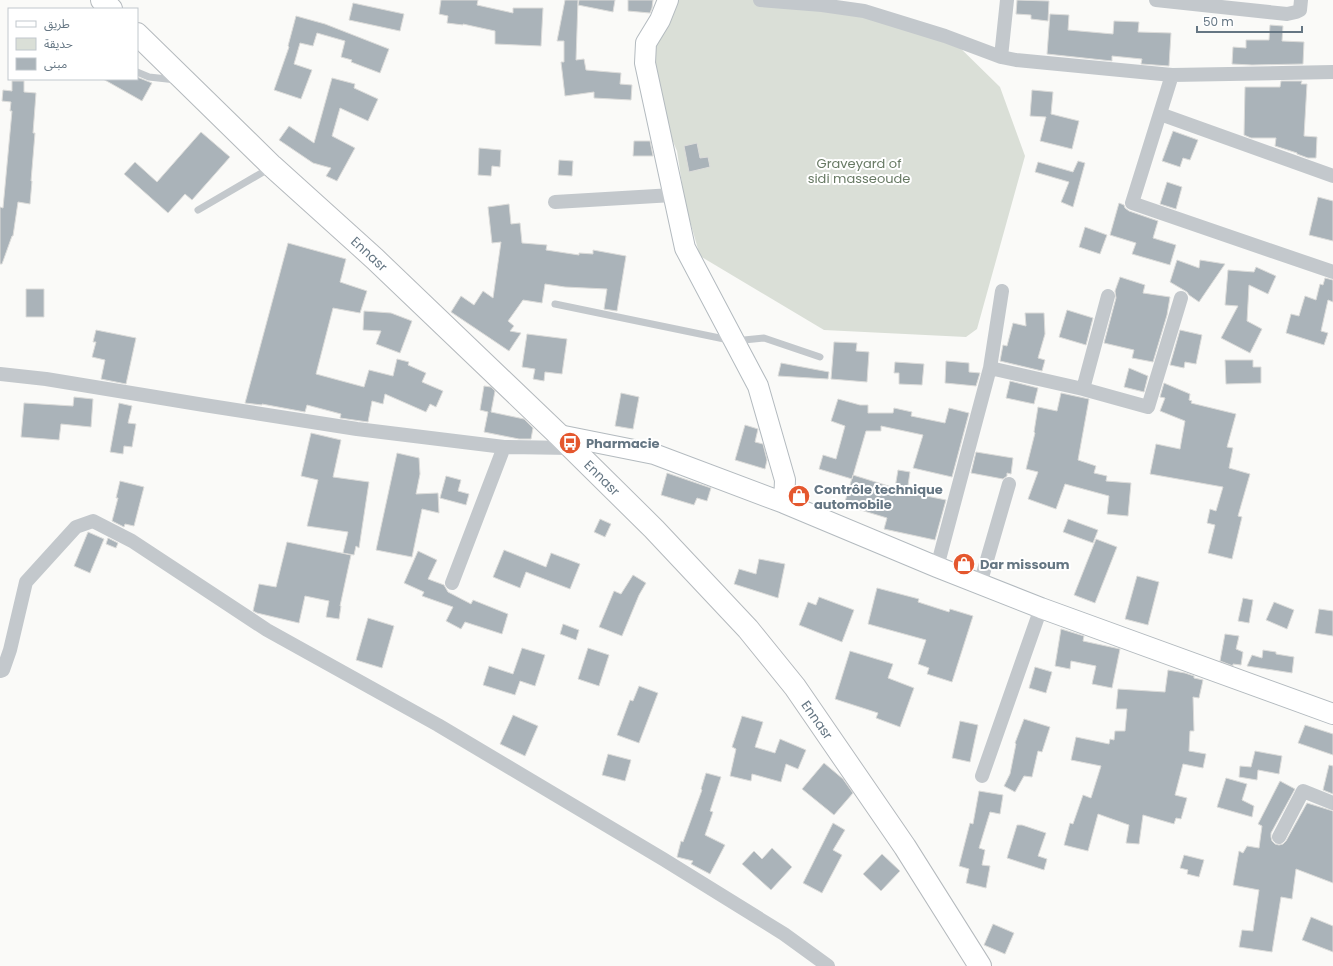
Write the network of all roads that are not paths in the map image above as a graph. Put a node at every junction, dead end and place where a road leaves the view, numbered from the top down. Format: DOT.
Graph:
graph roads {
  1 [pos="668,0"];
  2 [pos="760,0"];
  3 [pos="1007,0"];
  4 [pos="1156,0"];
  5 [pos="1301,0"];
  6 [pos="1179,1"];
  7 [pos="822,3"];
  8 [pos="138,35"];
  9 [pos="1001,57"];
  10 [pos="138,72"];
  11 [pos="1333,72"];
  12 [pos="1172,75"];
  13 [pos="186,81"];
  14 [pos="1160,114"];
  15 [pos="272,166"];
  16 [pos="1333,176"];
  17 [pos="673,195"];
  18 [pos="555,202"];
  19 [pos="198,210"];
  20 [pos="1333,272"];
  21 [pos="1002,291"];
  22 [pos="1108,296"];
  23 [pos="1181,298"];
  24 [pos="555,304"];
  25 [pos="734,341"];
  26 [pos="820,357"];
  27 [pos="990,368"];
  28 [pos="0,374"];
  29 [pos="1083,389"];
  30 [pos="566,441"];
  31 [pos="504,448"];
  32 [pos="1009,484"];
  33 [pos="784,503"];
  34 [pos="937,568"];
  35 [pos="452,583"];
  36 [pos="980,584"];
  37 [pos="1041,608"];
  38 [pos="0,671"];
  39 [pos="1333,714"];
  40 [pos="982,776"];
  41 [pos="1333,803"];
  42 [pos="1279,837"];
  43 [pos="828,966"];
  44 [pos="980,966"];
  1 -- 17 [label="street"];
  2 -- 7 [label="street"];
  3 -- 9 [label="street"];
  4 -- 6 [label="street"];
  5 -- 6 [label="street"];
  7 -- 9 [label="street"];
  8 -- 13 [label="main road, Ennasr"];
  9 -- 12 [label="street"];
  10 -- 13 [label="lane"];
  11 -- 12 [label="street"];
  12 -- 14 [label="street"];
  13 -- 15 [label="main road, Ennasr"];
  14 -- 16 [label="street"];
  14 -- 20 [label="street"];
  15 -- 19 [label="lane"];
  15 -- 30 [label="main road, Ennasr"];
  17 -- 18 [label="street"];
  17 -- 25 [label="street"];
  21 -- 27 [label="street"];
  22 -- 29 [label="street"];
  23 -- 29 [label="street"];
  24 -- 25 [label="lane"];
  25 -- 26 [label="lane"];
  25 -- 33 [label="street"];
  27 -- 29 [label="street"];
  27 -- 34 [label="street"];
  28 -- 31 [label="street"];
  30 -- 31 [label="street"];
  30 -- 33 [label="street"];
  30 -- 44 [label="main road, Ennasr"];
  31 -- 35 [label="street"];
  32 -- 36 [label="street"];
  33 -- 34 [label="street"];
  34 -- 36 [label="street"];
  36 -- 37 [label="street"];
  37 -- 39 [label="street"];
  37 -- 40 [label="street"];
  38 -- 43 [label="street"];
  41 -- 42 [label="street"];
}
